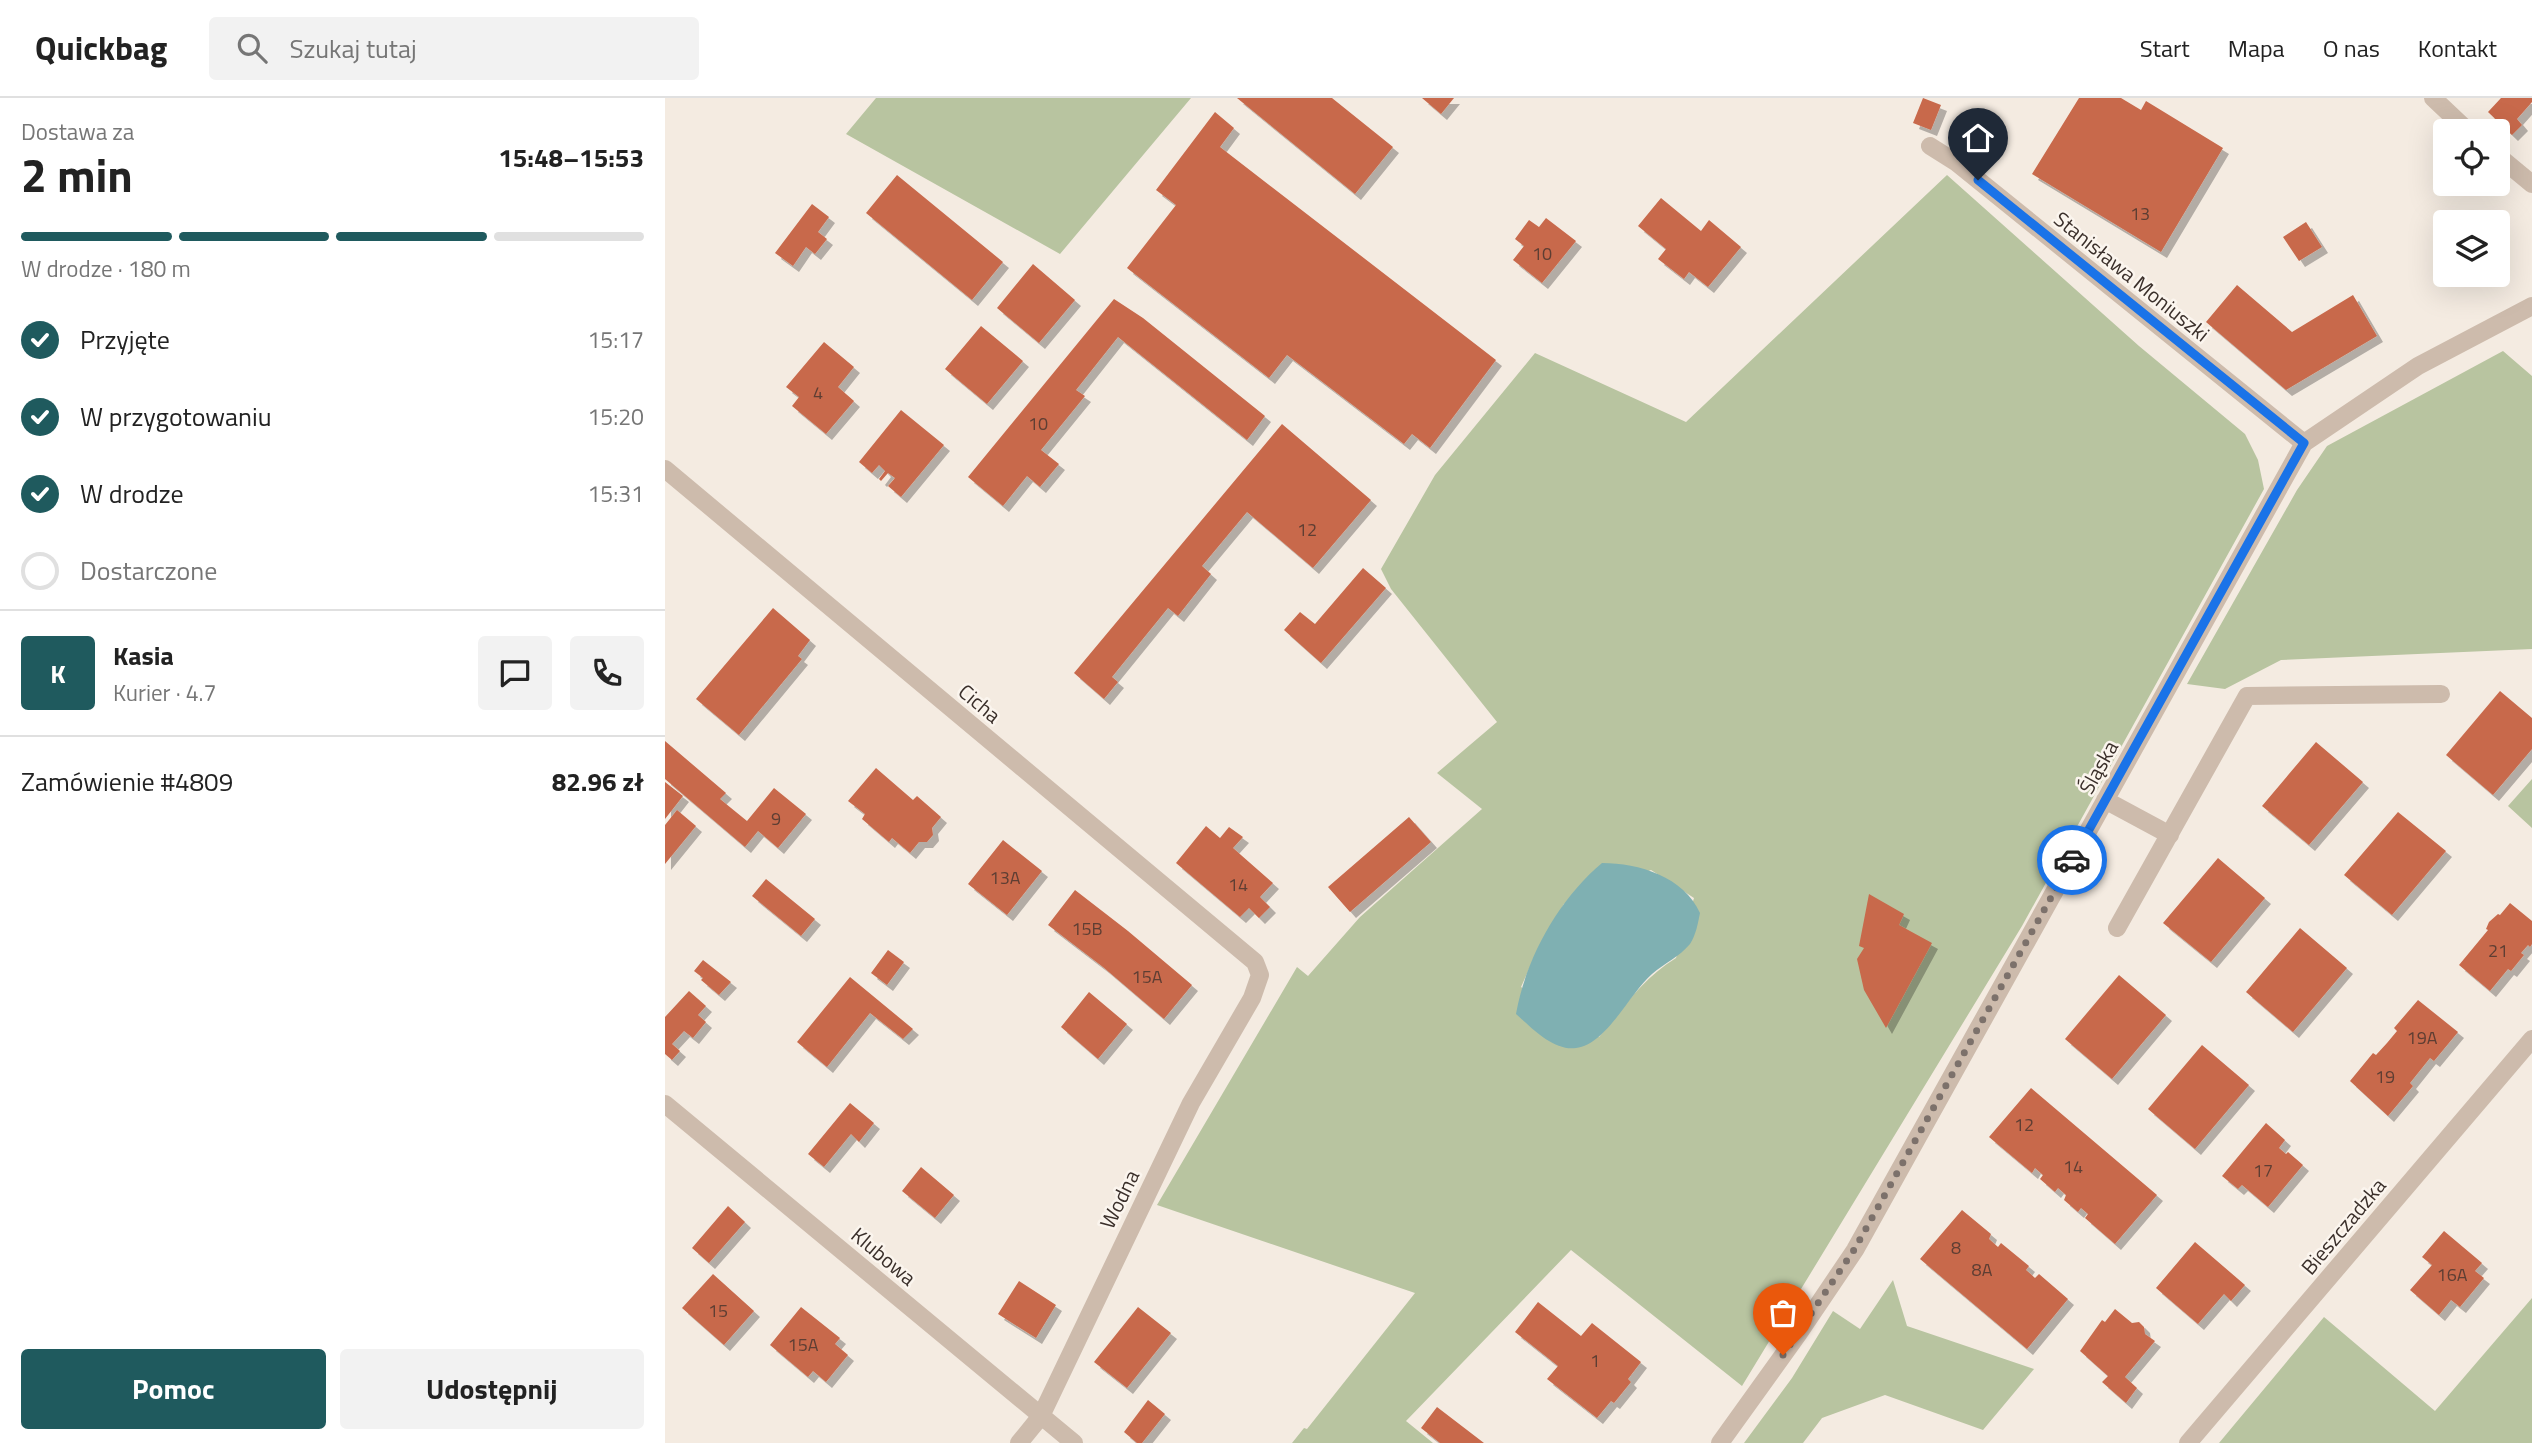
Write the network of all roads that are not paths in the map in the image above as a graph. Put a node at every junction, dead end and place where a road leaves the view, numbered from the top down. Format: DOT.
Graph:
graph roads {
  1 [pos="2433,98"];
  2 [pos="2455,119"];
  3 [pos="1930,146"];
  4 [pos="2510,166"];
  5 [pos="2532,184"];
  6 [pos="2532,306"];
  7 [pos="2304,443"];
  8 [pos="665,469"];
  9 [pos="2441,694"];
  10 [pos="2105,800"];
  11 [pos="2170,835"];
  12 [pos="2117,928"];
  13 [pos="1260,975"];
  14 [pos="2532,1039"];
  15 [pos="665,1104"];
  16 [pos="1041,1416"];
  17 [pos="1019,1443"];
  18 [pos="1074,1443"];
  19 [pos="1720,1443"];
  20 [pos="2188,1443"];
  1 -- 2 [label="street"];
  3 -- 7 [label="street, Stanisława Moniuszki"];
  4 -- 5 [label="street"];
  6 -- 7 [label="street, Śląska"];
  7 -- 10 [label="street, Śląska"];
  8 -- 13 [label="street, Cicha"];
  9 -- 11 [label="street"];
  10 -- 11 [label="street"];
  10 -- 19 [label="street, Śląska"];
  11 -- 12 [label="street"];
  13 -- 16 [label="street, Wodna"];
  14 -- 20 [label="street, Bieszczadzka"];
  15 -- 16 [label="street, Klubowa"];
  16 -- 17 [label="street, Wodna"];
  16 -- 18 [label="street, Klubowa"];
}
